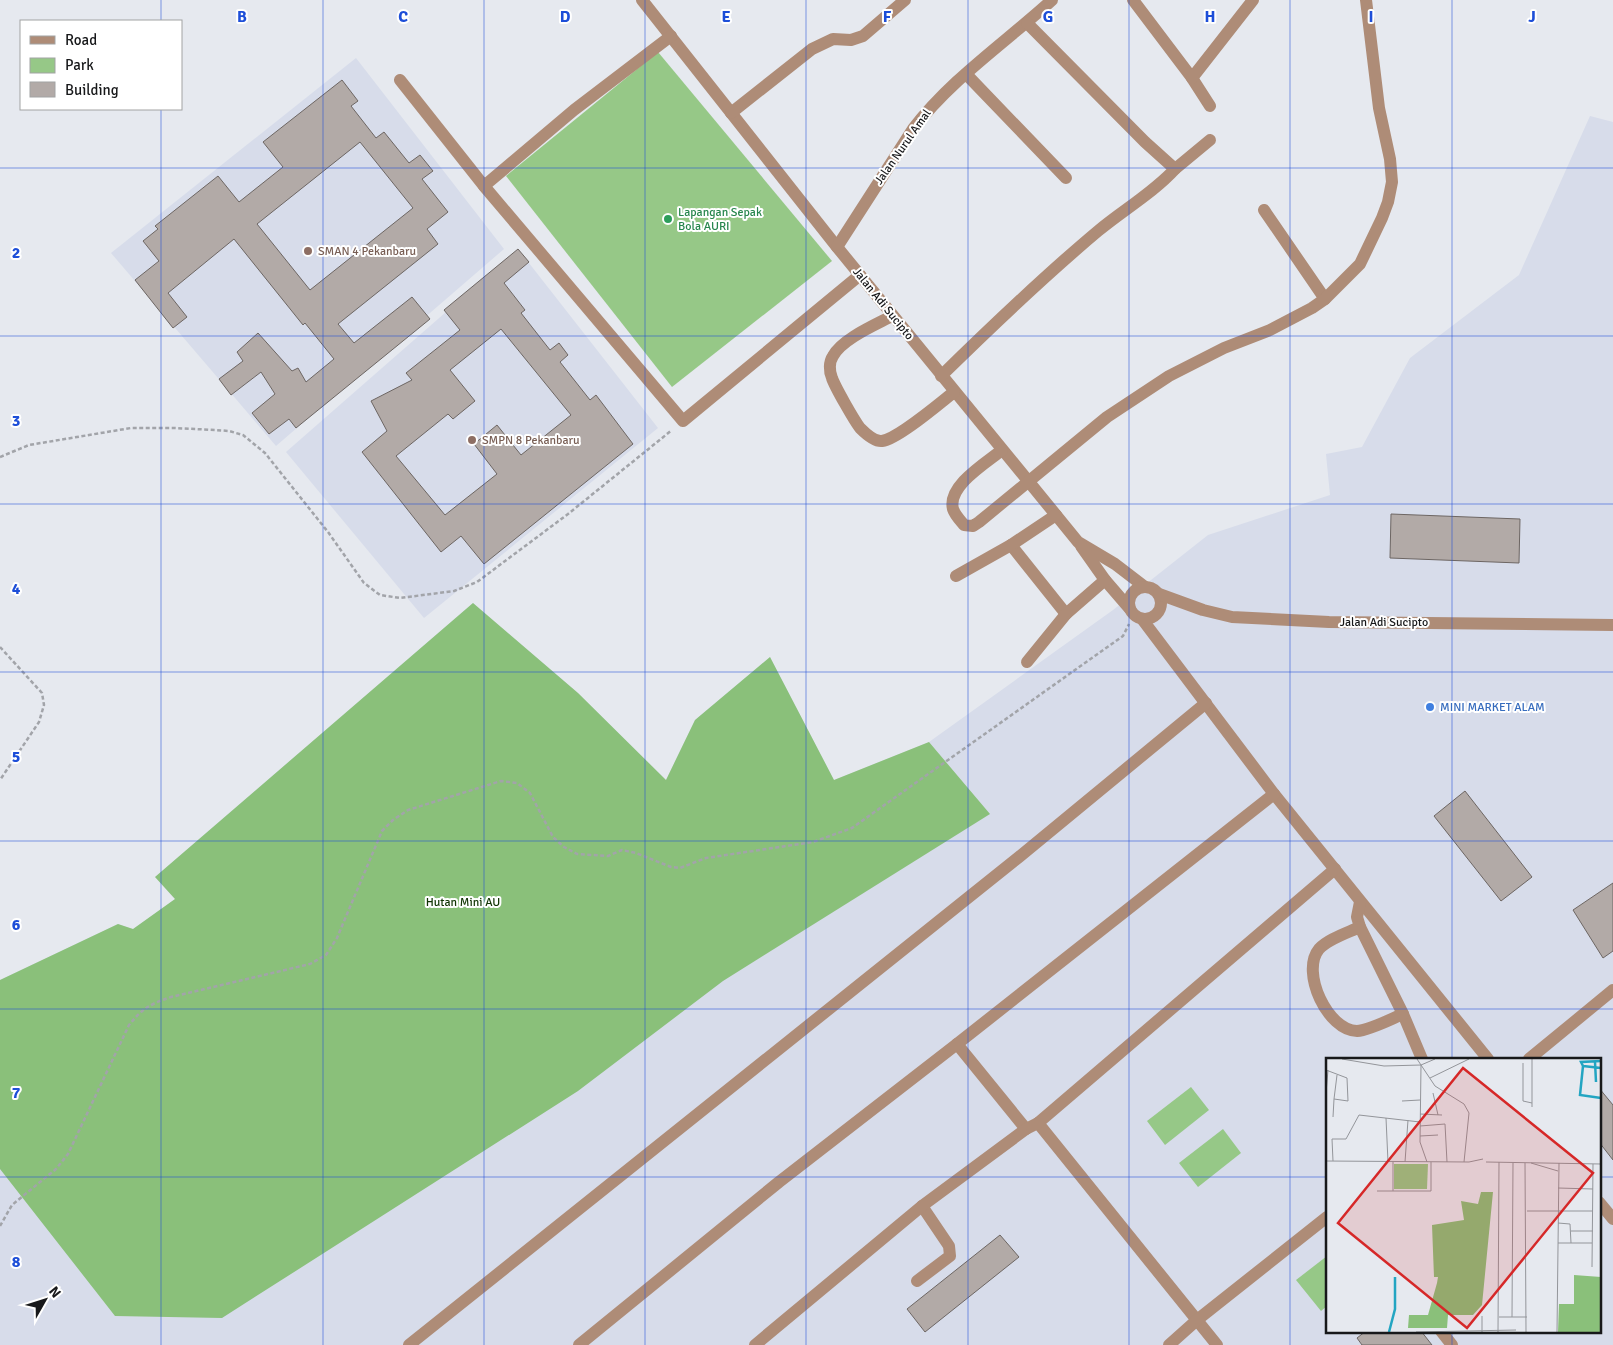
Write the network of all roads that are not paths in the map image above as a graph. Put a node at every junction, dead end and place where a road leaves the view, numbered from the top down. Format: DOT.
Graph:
graph roads {
  1 [pos="905,0"];
  2 [pos="1052,0"];
  3 [pos="1133,0"];
  4 [pos="1253,0"];
  5 [pos="1366,0"];
  6 [pos="645,1"];
  7 [pos="1027,23"];
  8 [pos="671,36"];
  9 [pos="966,74"];
  10 [pos="1192,78"];
  11 [pos="400,80"];
  12 [pos="1210,106"];
  13 [pos="731,113"];
  14 [pos="1210,140"];
  15 [pos="1175,169"];
  16 [pos="1066,178"];
  17 [pos="484,186"];
  18 [pos="1264,210"];
  19 [pos="837,247"];
  20 [pos="860,275"];
  21 [pos="1325,299"];
  22 [pos="892,316"];
  23 [pos="941,376"];
  24 [pos="954,392"];
  25 [pos="1002,450"];
  26 [pos="1028,482"];
  27 [pos="1056,516"];
  28 [pos="1078,542"];
  29 [pos="1011,545"];
  30 [pos="956,576"];
  31 [pos="1105,580"];
  32 [pos="1145,587"];
  33 [pos="1159,594"];
  34 [pos="1066,614"];
  35 [pos="1135,615"];
  36 [pos="1613,625"];
  37 [pos="1027,662"];
  38 [pos="1206,703"];
  39 [pos="1274,794"];
  40 [pos="1335,869"];
  41 [pos="1360,902"];
  42 [pos="1360,927"];
  43 [pos="1613,990"];
  44 [pos="1404,1014"];
  45 [pos="957,1044"];
  46 [pos="1422,1058"];
  47 [pos="1487,1058"];
  48 [pos="1530,1058"];
  49 [pos="1038,1123"];
  50 [pos="1026,1129"];
  51 [pos="1600,1203"];
  52 [pos="922,1206"];
  53 [pos="1326,1218"];
  54 [pos="1613,1219"];
  55 [pos="917,1281"];
  56 [pos="1197,1320"];
  57 [pos="1442,1332"];
  58 [pos="409,1345"];
  59 [pos="578,1345"];
  60 [pos="755,1345"];
  61 [pos="1169,1345"];
  62 [pos="1217,1345"];
  63 [pos="1452,1345"];
  1 -- 13 [label="street"];
  2 -- 7 [label="street, Jalan Nurul Amal"];
  3 -- 10 [label="street"];
  4 -- 10 [label="street"];
  5 -- 21 [label="street"];
  6 -- 8 [label="street, Jalan Adi Sucipto"];
  7 -- 9 [label="street, Jalan Nurul Amal"];
  7 -- 15 [label="street"];
  8 -- 13 [label="street, Jalan Adi Sucipto"];
  8 -- 17 [label="street"];
  9 -- 16 [label="street"];
  9 -- 19 [label="street, Jalan Nurul Amal"];
  10 -- 12 [label="street"];
  11 -- 17 [label="street"];
  13 -- 19 [label="street, Jalan Adi Sucipto"];
  14 -- 15 [label="street"];
  15 -- 23 [label="street"];
  17 -- 20 [label="street"];
  18 -- 21 [label="street"];
  19 -- 20 [label="street, Jalan Adi Sucipto"];
  20 -- 22 [label="street, Jalan Adi Sucipto"];
  21 -- 26 [label="street"];
  22 -- 23 [label="street, Jalan Adi Sucipto"];
  22 -- 24 [label="street"];
  23 -- 24 [label="street, Jalan Adi Sucipto"];
  24 -- 25 [label="street, Jalan Adi Sucipto"];
  25 -- 26 [label="street, Jalan Adi Sucipto"];
  25 -- 26 [label="street"];
  26 -- 27 [label="street, Jalan Adi Sucipto"];
  27 -- 28 [label="street, Jalan Adi Sucipto"];
  27 -- 29 [label="street"];
  28 -- 31 [label="street"];
  28 -- 32 [label="street, Jalan Adi Sucipto"];
  29 -- 30 [label="street"];
  29 -- 34 [label="street"];
  31 -- 34 [label="street"];
  31 -- 35 [label="street"];
  32 -- 33 [label="street"];
  32 -- 35 [label="street"];
  33 -- 35 [label="street"];
  33 -- 36 [label="street, Jalan Adi Sucipto"];
  34 -- 37 [label="street"];
  35 -- 38 [label="street"];
  38 -- 39 [label="street"];
  38 -- 58 [label="street"];
  39 -- 40 [label="street"];
  39 -- 45 [label="street"];
  40 -- 41 [label="street"];
  40 -- 49 [label="street"];
  41 -- 42 [label="street"];
  41 -- 47 [label="street"];
  42 -- 44 [label="street"];
  42 -- 44 [label="street"];
  43 -- 48 [label="street"];
  44 -- 46 [label="street"];
  45 -- 50 [label="street"];
  45 -- 59 [label="street"];
  49 -- 50 [label="street"];
  49 -- 56 [label="street"];
  50 -- 52 [label="street"];
  51 -- 54 [label="street"];
  52 -- 55 [label="street"];
  52 -- 60 [label="street"];
  53 -- 56 [label="street"];
  56 -- 61 [label="street"];
  56 -- 62 [label="street"];
  57 -- 63 [label="street"];
}
